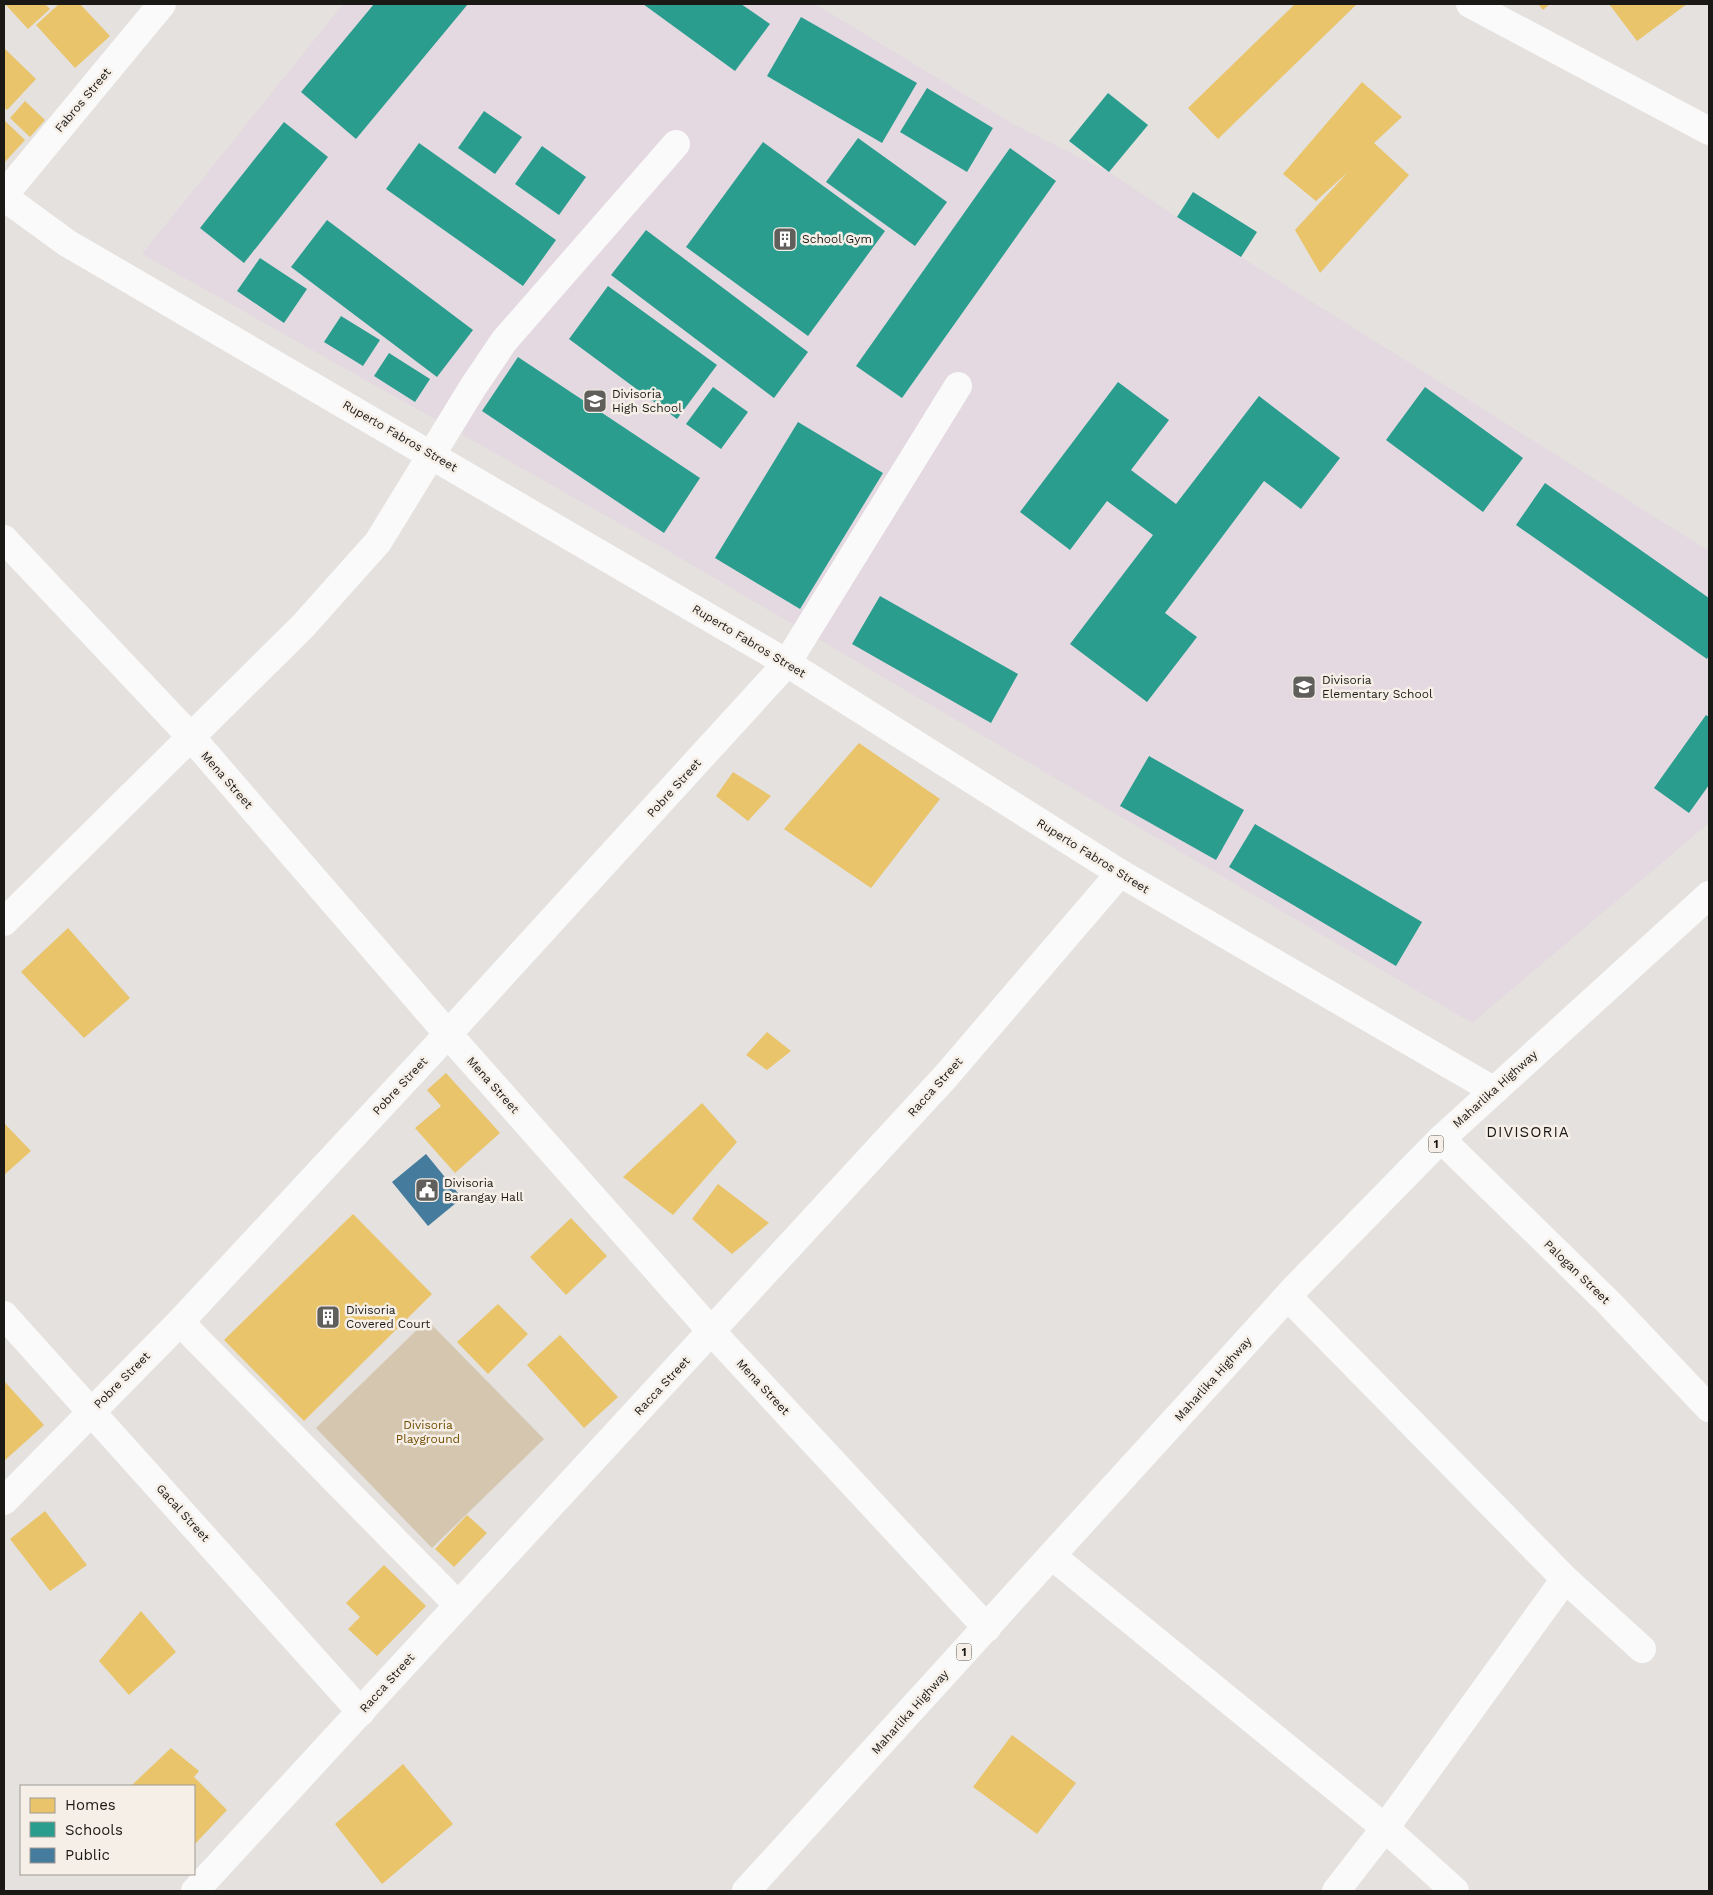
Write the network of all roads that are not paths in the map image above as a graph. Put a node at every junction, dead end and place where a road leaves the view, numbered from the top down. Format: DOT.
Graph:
graph roads {
  1 [pos="162,4"];
  2 [pos="1470,4"];
  3 [pos="1709,131"];
  4 [pos="676,144"];
  5 [pos="4,196"];
  6 [pos="958,386"];
  7 [pos="432,455"];
  8 [pos="4,539"];
  9 [pos="788,663"];
  10 [pos="191,737"];
  11 [pos="1120,874"];
  12 [pos="1709,895"];
  13 [pos="4,922"];
  14 [pos="448,1034"];
  15 [pos="1493,1090"];
  16 [pos="1440,1138"];
  17 [pos="1288,1297"];
  18 [pos="4,1315"];
  19 [pos="180,1322"];
  20 [pos="712,1332"];
  21 [pos="1709,1408"];
  22 [pos="91,1411"];
  23 [pos="4,1501"];
  24 [pos="1052,1556"];
  25 [pos="1565,1579"];
  26 [pos="458,1605"];
  27 [pos="987,1628"];
  28 [pos="1642,1649"];
  29 [pos="361,1712"];
  30 [pos="1385,1828"];
  31 [pos="195,1891"];
  32 [pos="746,1891"];
  33 [pos="1336,1891"];
  34 [pos="1455,1891"];
  1 -- 5 [label="main road, Fabros Street"];
  2 -- 3 [label="main road"];
  4 -- 7 [label="main road"];
  5 -- 7 [label="main road, Ruperto Fabros Street"];
  6 -- 9 [label="main road, Pobre Street"];
  7 -- 9 [label="main road, Ruperto Fabros Street"];
  7 -- 10 [label="main road"];
  8 -- 10 [label="main road, Mena Street"];
  9 -- 11 [label="main road, Ruperto Fabros Street"];
  9 -- 14 [label="main road, Pobre Street"];
  10 -- 13 [label="main road"];
  10 -- 14 [label="main road, Mena Street"];
  11 -- 15 [label="main road, Ruperto Fabros Street"];
  11 -- 20 [label="main road, Racca Street"];
  12 -- 15 [label="main road, Maharlika Highway / 1"];
  14 -- 19 [label="main road, Pobre Street"];
  14 -- 20 [label="main road, Mena Street"];
  15 -- 16 [label="main road, Maharlika Highway / 1"];
  16 -- 17 [label="main road, Maharlika Highway / 1"];
  16 -- 21 [label="main road, Palogan Street"];
  17 -- 24 [label="main road, Maharlika Highway / 1"];
  17 -- 25 [label="main road"];
  18 -- 22 [label="main road, Gacal Street"];
  19 -- 22 [label="main road, Pobre Street"];
  19 -- 26 [label="main road"];
  20 -- 26 [label="main road, Racca Street"];
  20 -- 27 [label="main road, Mena Street"];
  22 -- 23 [label="main road, Pobre Street"];
  22 -- 29 [label="main road, Gacal Street"];
  24 -- 27 [label="main road, Maharlika Highway / 1"];
  24 -- 30 [label="main road"];
  25 -- 28 [label="main road"];
  25 -- 30 [label="main road"];
  26 -- 29 [label="main road, Racca Street"];
  27 -- 32 [label="main road, Maharlika Highway / 1"];
  29 -- 31 [label="main road, Racca Street"];
  30 -- 33 [label="main road"];
  30 -- 34 [label="main road"];
}
